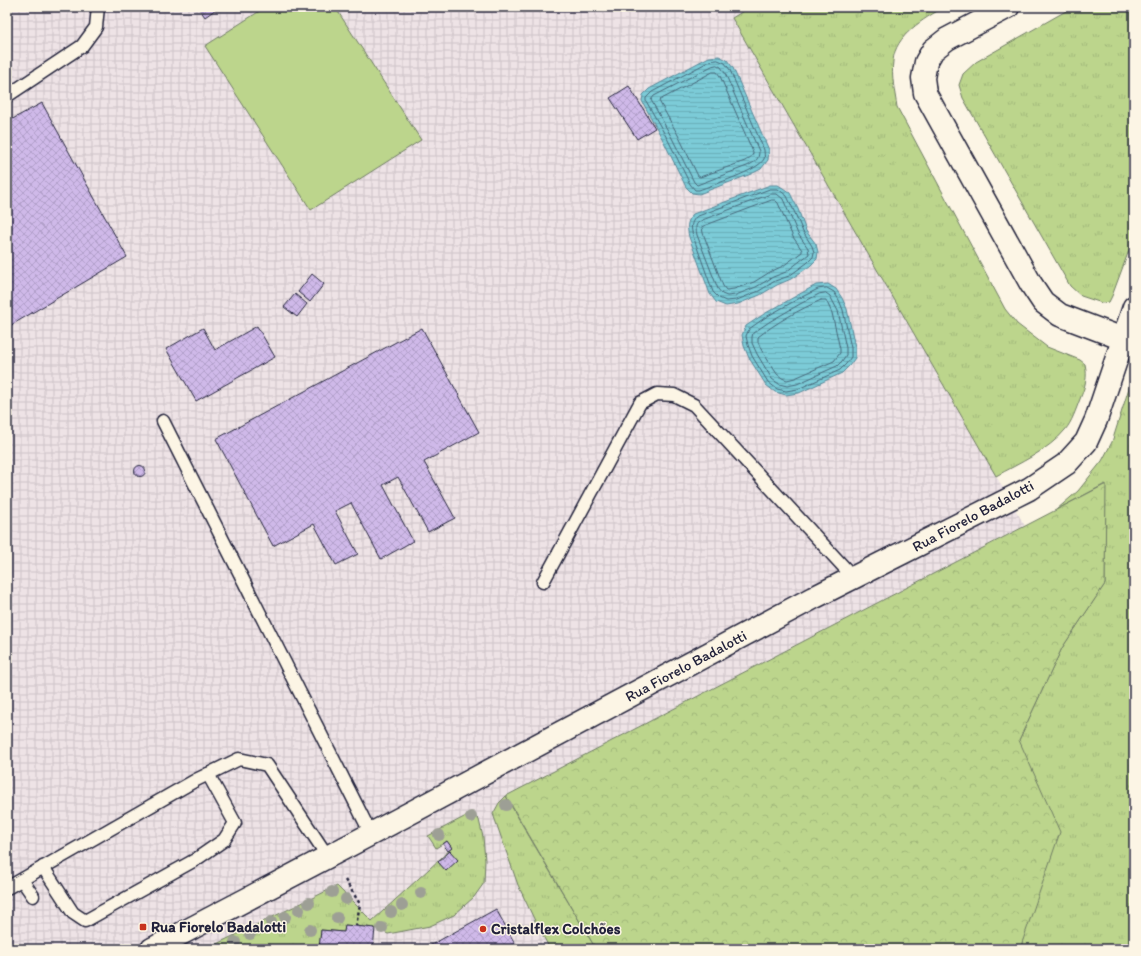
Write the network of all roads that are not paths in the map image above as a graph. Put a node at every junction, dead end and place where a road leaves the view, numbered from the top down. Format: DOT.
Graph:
graph roads {
  1 [pos="98,7"];
  2 [pos="1008,7"];
  3 [pos="7,96"];
  4 [pos="1134,307"];
  5 [pos="1123,340"];
  6 [pos="163,422"];
  7 [pos="854,578"];
  8 [pos="543,582"];
  9 [pos="208,774"];
  10 [pos="371,834"];
  11 [pos="328,857"];
  12 [pos="43,867"];
  13 [pos="22,880"];
  14 [pos="7,888"];
  15 [pos="33,896"];
  16 [pos="152,949"];
  1 -- 3 [label="lane"];
  2 -- 5 [label="street"];
  4 -- 5 [label="street, Rua Fiorelo Badalotti"];
  5 -- 7 [label="street, Rua Fiorelo Badalotti"];
  6 -- 10 [label="lane"];
  7 -- 8 [label="lane"];
  7 -- 10 [label="street, Rua Fiorelo Badalotti"];
  9 -- 11 [label="lane"];
  9 -- 12 [label="lane"];
  9 -- 12 [label="lane"];
  10 -- 11 [label="street, Rua Fiorelo Badalotti"];
  11 -- 16 [label="street, Rua Fiorelo Badalotti"];
  12 -- 13 [label="lane"];
  13 -- 14 [label="lane"];
  13 -- 15 [label="lane"];
}
